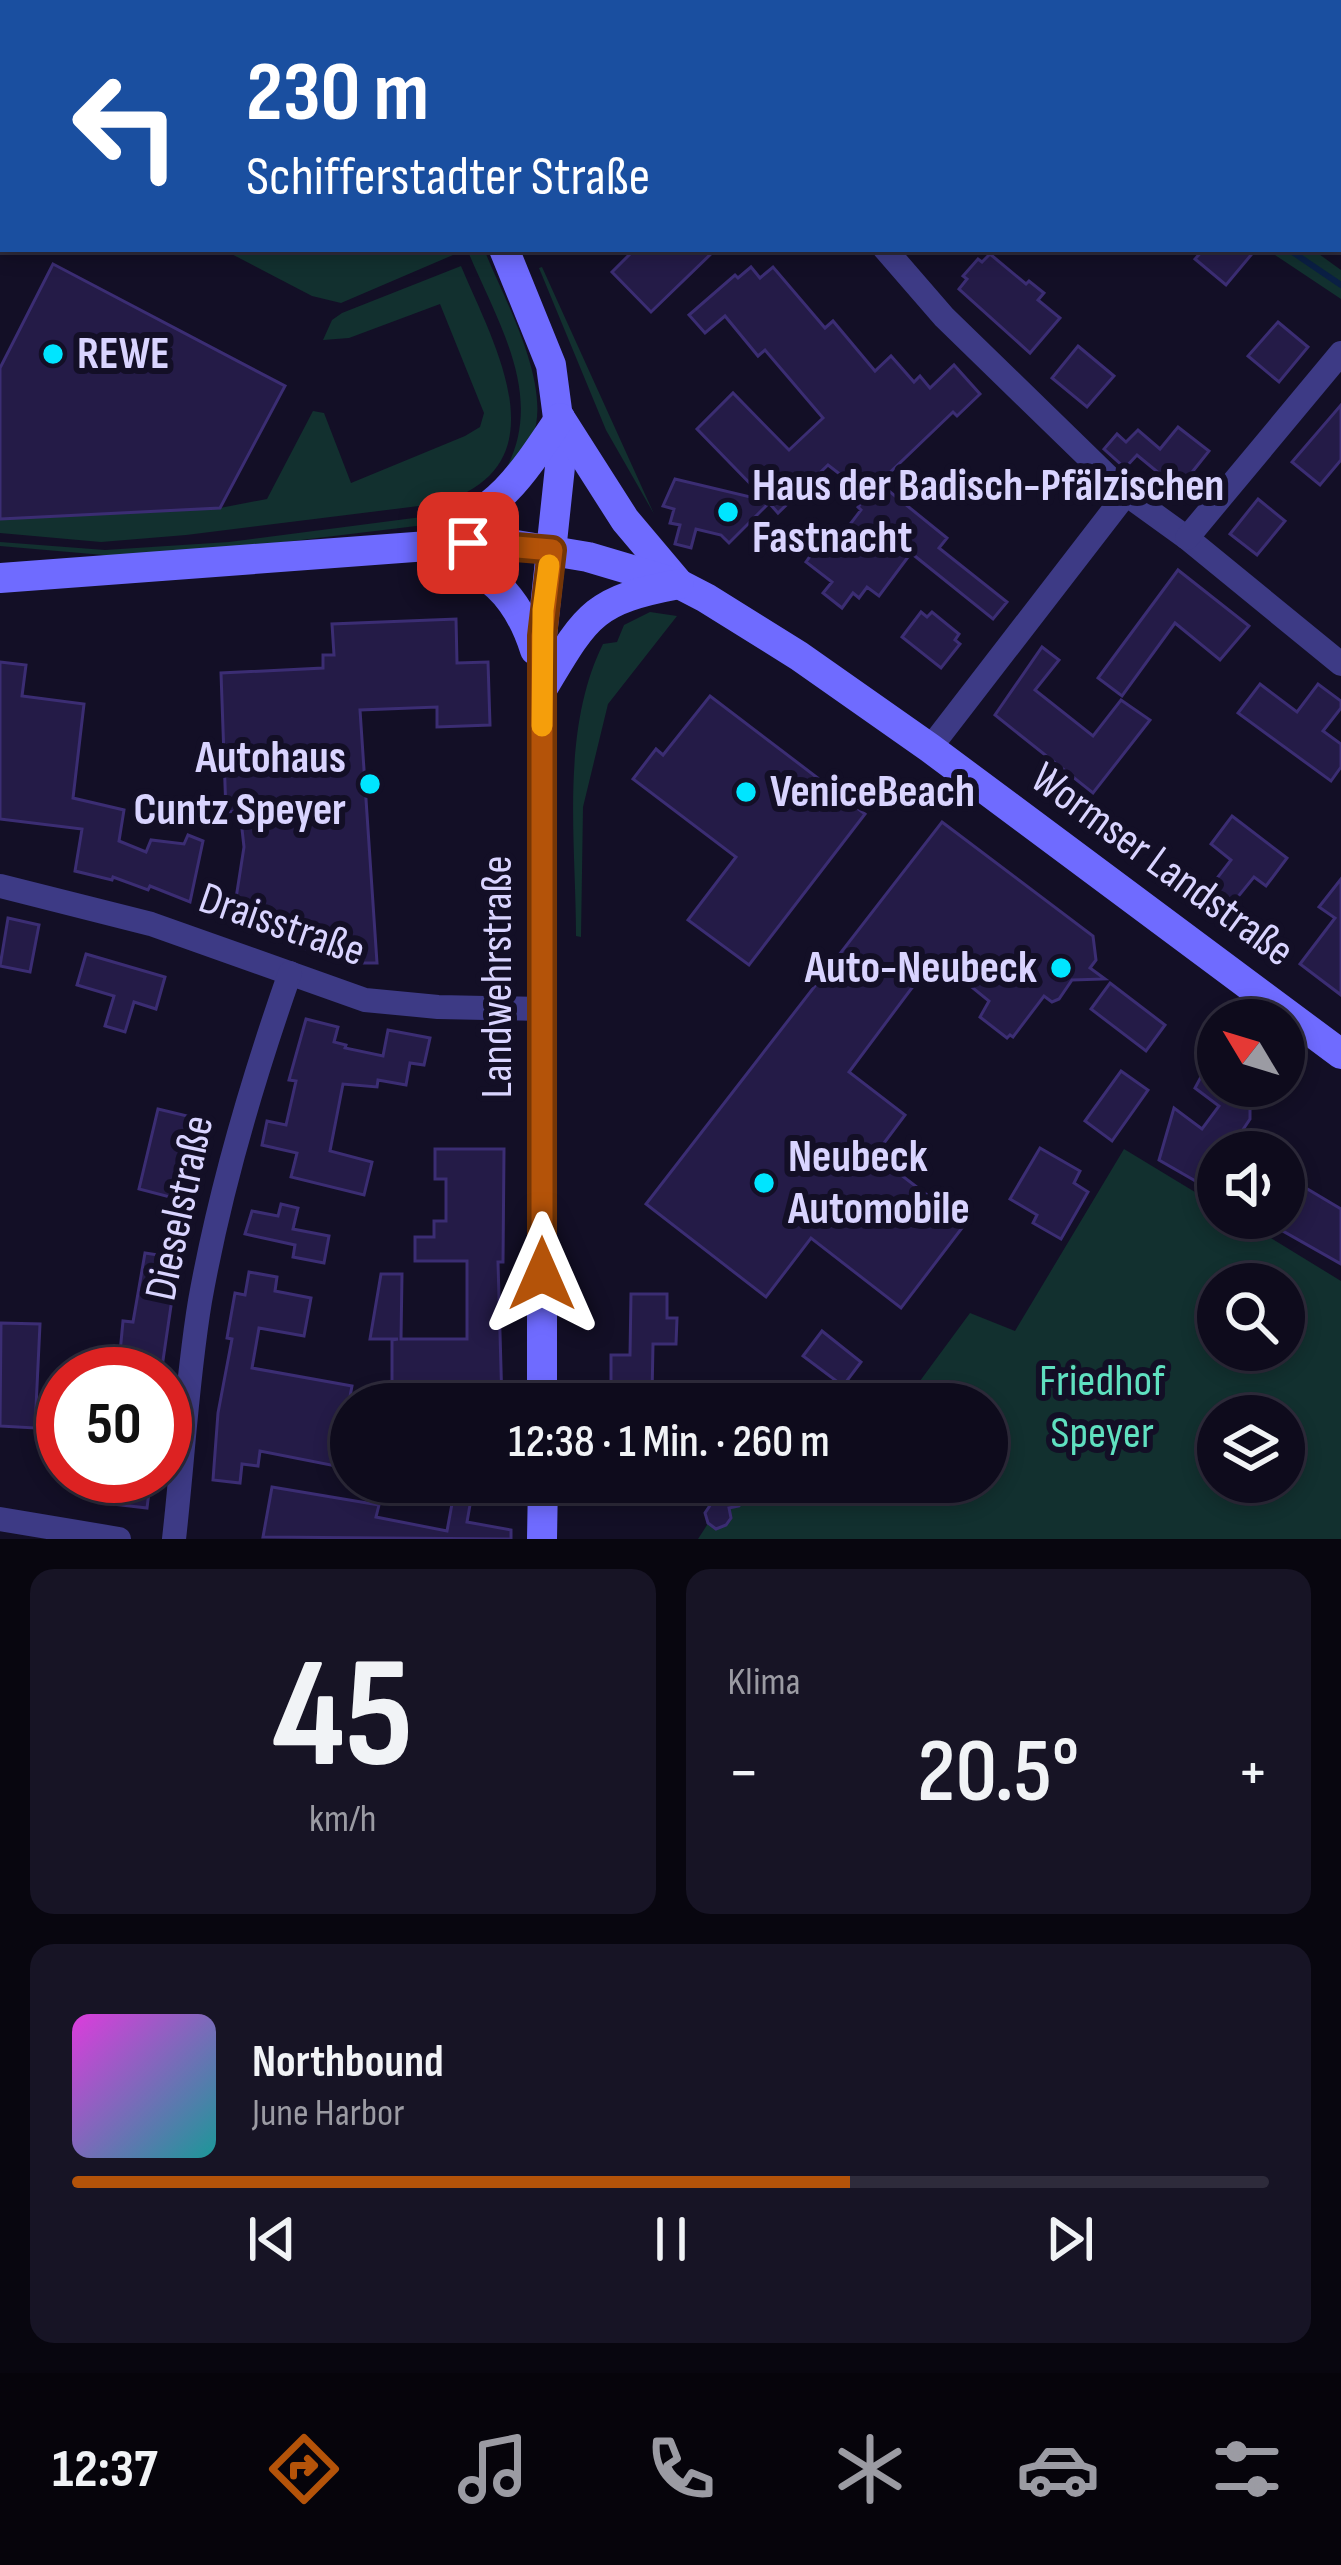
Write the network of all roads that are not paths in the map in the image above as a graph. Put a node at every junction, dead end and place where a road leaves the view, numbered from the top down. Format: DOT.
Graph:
graph roads {
  1 [pos="505,252"];
  2 [pos="888,252"];
  3 [pos="1341,352"];
  4 [pos="560,418"];
  5 [pos="1126,494"];
  6 [pos="1187,538"];
  7 [pos="431,543"];
  8 [pos="552,550"];
  9 [pos="0,563"];
  10 [pos="142,566"];
  11 [pos="0,578"];
  12 [pos="679,584"];
  13 [pos="1341,664"];
  14 [pos="542,691"];
  15 [pos="930,748"];
  16 [pos="0,886"];
  17 [pos="290,974"];
  18 [pos="541,1009"];
  19 [pos="1341,1054"];
  20 [pos="542,1383"];
  21 [pos="543,1503"];
  22 [pos="0,1519"];
  23 [pos="78,1535"];
  24 [pos="118,1539"];
  25 [pos="174,1539"];
  26 [pos="542,1539"];
  1 -- 4 [label="main road"];
  2 -- 5 [label="street"];
  3 -- 6 [label="street"];
  4 -- 7 [label="main road"];
  4 -- 8 [label="main road, Landwehrstraße"];
  4 -- 12 [label="main road"];
  5 -- 6 [label="street"];
  5 -- 15 [label="street"];
  6 -- 13 [label="street"];
  7 -- 8 [label="main road, Wormser Landstraße"];
  7 -- 10 [label="main road, Wormser Landstraße"];
  7 -- 14 [label="main road"];
  8 -- 12 [label="main road, Wormser Landstraße"];
  8 -- 14 [label="main road, Landwehrstraße"];
  9 -- 10 [label="main road"];
  10 -- 11 [label="main road"];
  12 -- 14 [label="main road"];
  12 -- 15 [label="main road, Wormser Landstraße"];
  14 -- 18 [label="main road, Landwehrstraße"];
  15 -- 19 [label="main road, Wormser Landstraße"];
  16 -- 17 [label="street, Draisstraße"];
  17 -- 18 [label="street, Draisstraße"];
  17 -- 25 [label="street, Dieselstraße"];
  18 -- 20 [label="main road, Landwehrstraße"];
  21 -- 26 [label="main road"];
  22 -- 23 [label="street"];
  23 -- 24 [label="street"];
}
